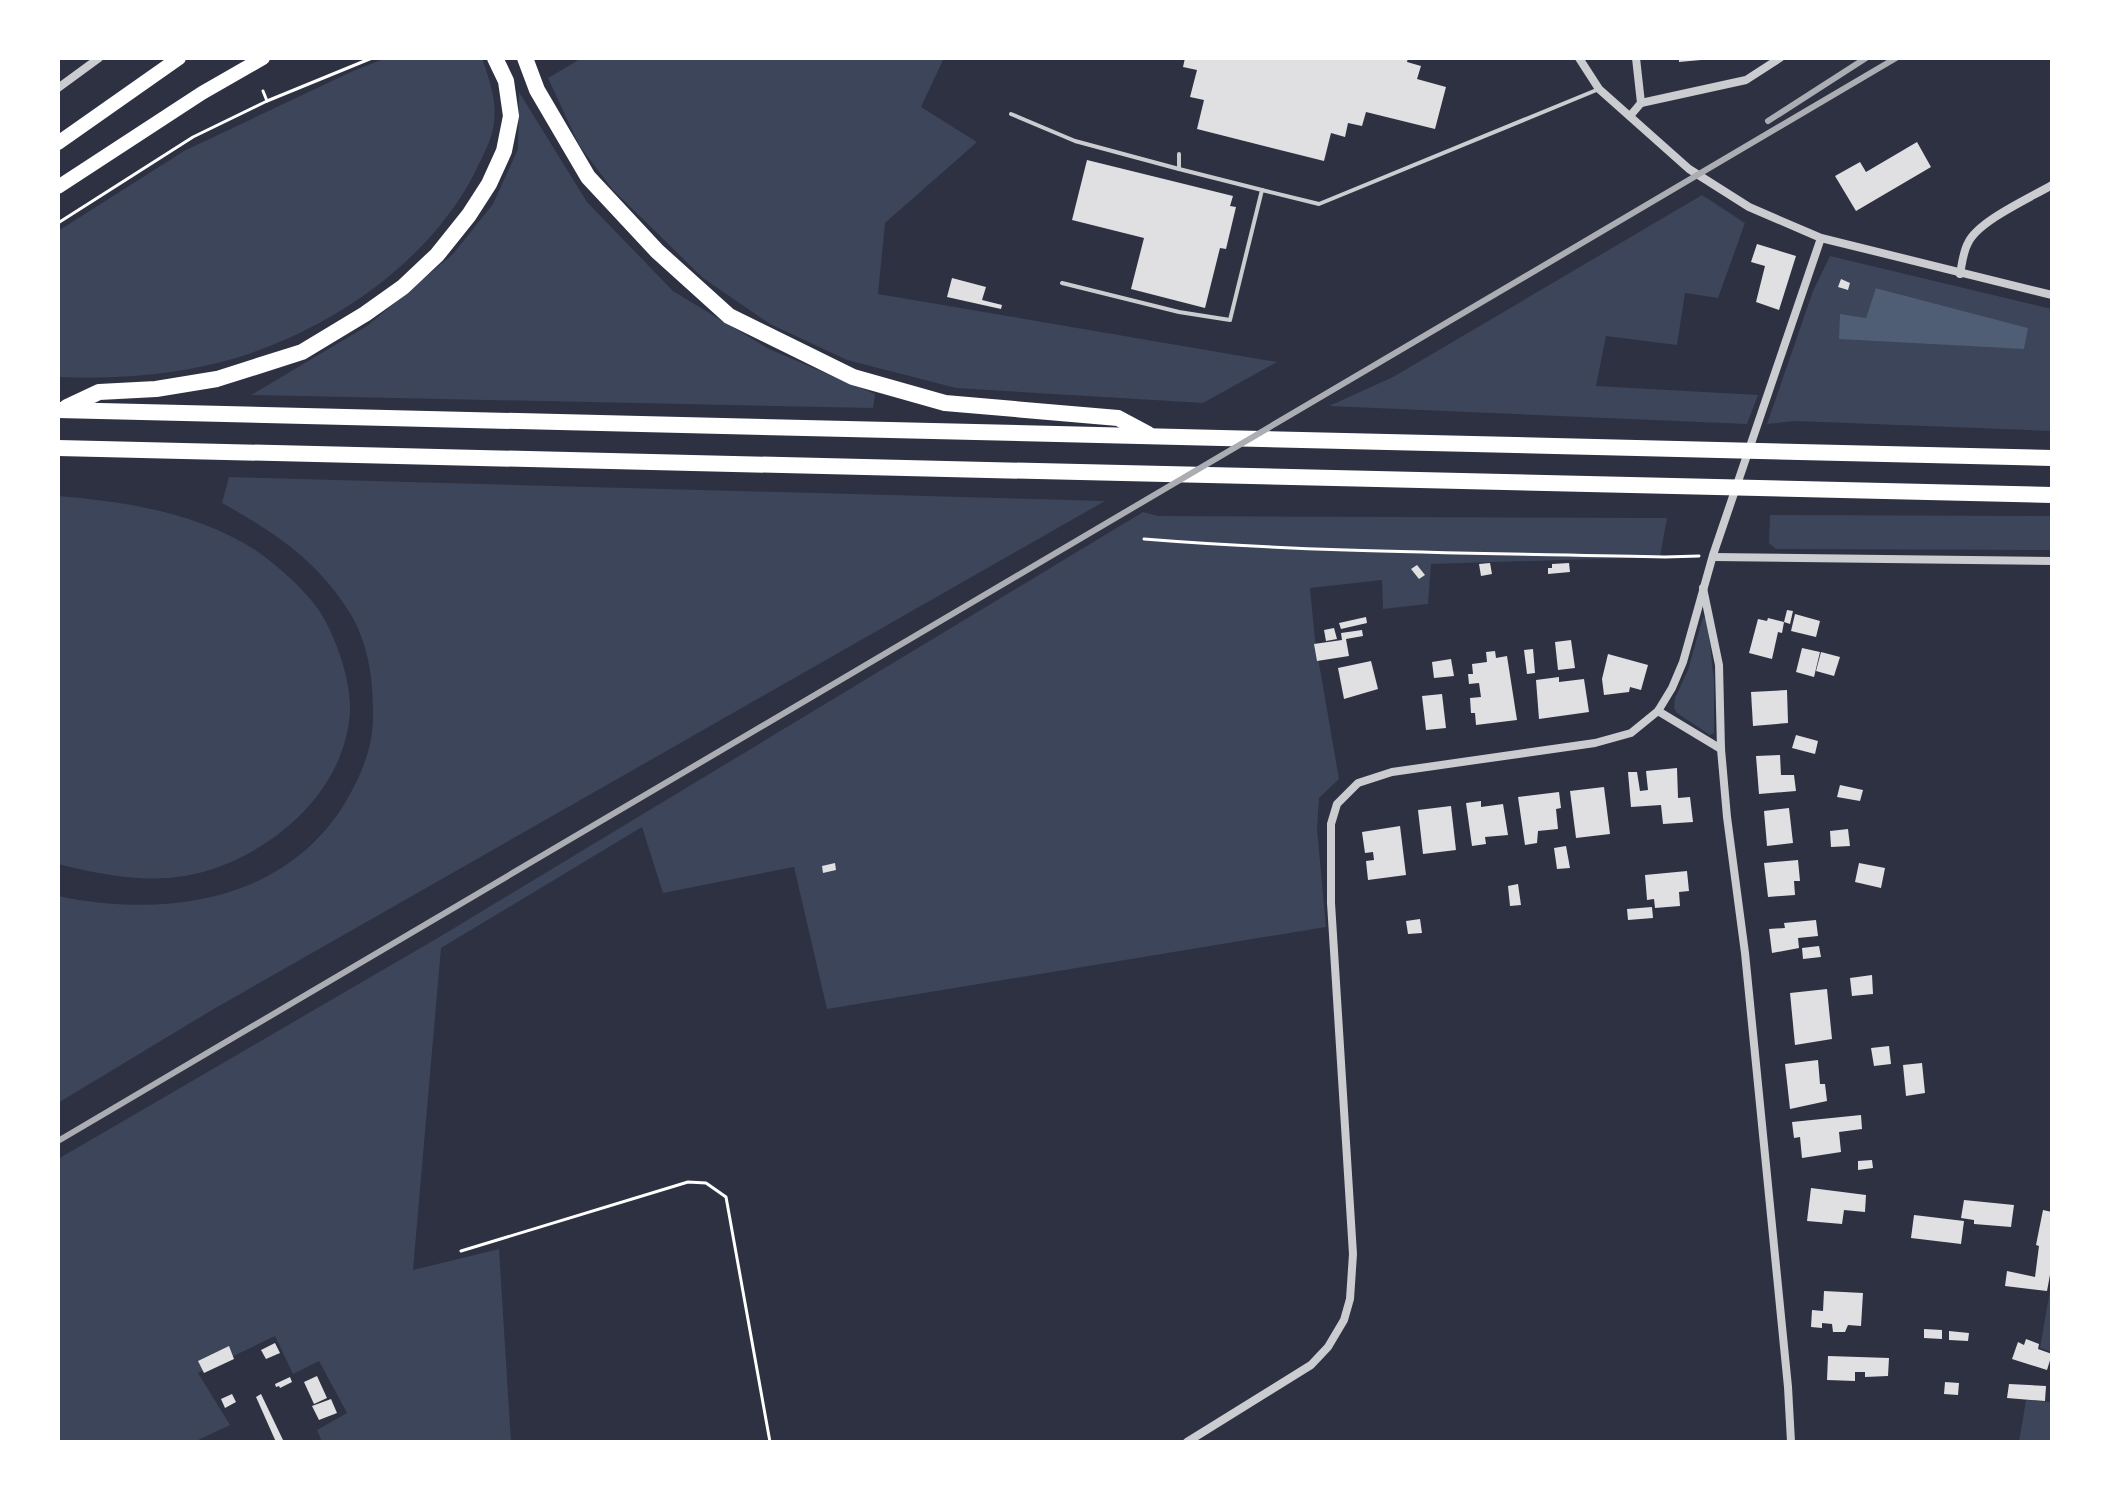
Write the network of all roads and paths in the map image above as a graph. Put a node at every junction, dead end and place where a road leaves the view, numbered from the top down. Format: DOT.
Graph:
graph roads {
  1 [pos="99,58"];
  2 [pos="179,58"];
  3 [pos="263,58"];
  4 [pos="372,58"];
  5 [pos="495,58"];
  6 [pos="525,58"];
  7 [pos="1579,58"];
  8 [pos="1636,58"];
  9 [pos="1780,58"];
  10 [pos="58,88"];
  11 [pos="1599,89"];
  12 [pos="263,91"];
  13 [pos="267,101"];
  14 [pos="1641,103"];
  15 [pos="1011,114"];
  16 [pos="1630,116"];
  17 [pos="58,143"];
  18 [pos="1179,154"];
  19 [pos="1179,169"];
  20 [pos="2052,185"];
  21 [pos="58,187"];
  22 [pos="1262,190"];
  23 [pos="58,223"];
  24 [pos="1821,238"];
  25 [pos="1960,274"];
  26 [pos="1062,283"];
  27 [pos="2052,295"];
  28 [pos="60,410"];
  29 [pos="1153,437"];
  30 [pos="58,448"];
  31 [pos="2052,458"];
  32 [pos="2052,495"];
  33 [pos="1144,539"];
  34 [pos="1713,556"];
  35 [pos="2052,561"];
  36 [pos="1703,588"];
  37 [pos="1658,711"];
  38 [pos="1721,749"];
  39 [pos="461,1251"];
  40 [pos="770,1442"];
  41 [pos="1187,1442"];
  42 [pos="1791,1442"];
  1 -- 10 [label="street"];
  2 -- 17 [label="main road"];
  3 -- 21 [label="main road"];
  4 -- 13 [label="path"];
  5 -- 28 [label="highway"];
  6 -- 29 [label="highway"];
  7 -- 11 [label="street"];
  8 -- 14 [label="street"];
  9 -- 14 [label="street"];
  11 -- 16 [label="street"];
  11 -- 22 [label="lane"];
  12 -- 13 [label="path"];
  13 -- 23 [label="path"];
  14 -- 16 [label="street"];
  15 -- 19 [label="lane"];
  16 -- 24 [label="street"];
  18 -- 19 [label="lane"];
  19 -- 22 [label="lane"];
  20 -- 25 [label="street"];
  22 -- 26 [label="lane"];
  24 -- 25 [label="street"];
  24 -- 34 [label="street"];
  25 -- 27 [label="street"];
  28 -- 29 [label="highway"];
  29 -- 31 [label="highway"];
  30 -- 32 [label="highway"];
  33 -- 34 [label="path"];
  34 -- 35 [label="street"];
  34 -- 36 [label="street"];
  36 -- 37 [label="street"];
  36 -- 38 [label="street"];
  37 -- 38 [label="street"];
  37 -- 41 [label="street"];
  38 -- 42 [label="street"];
  39 -- 40 [label="path"];
}
